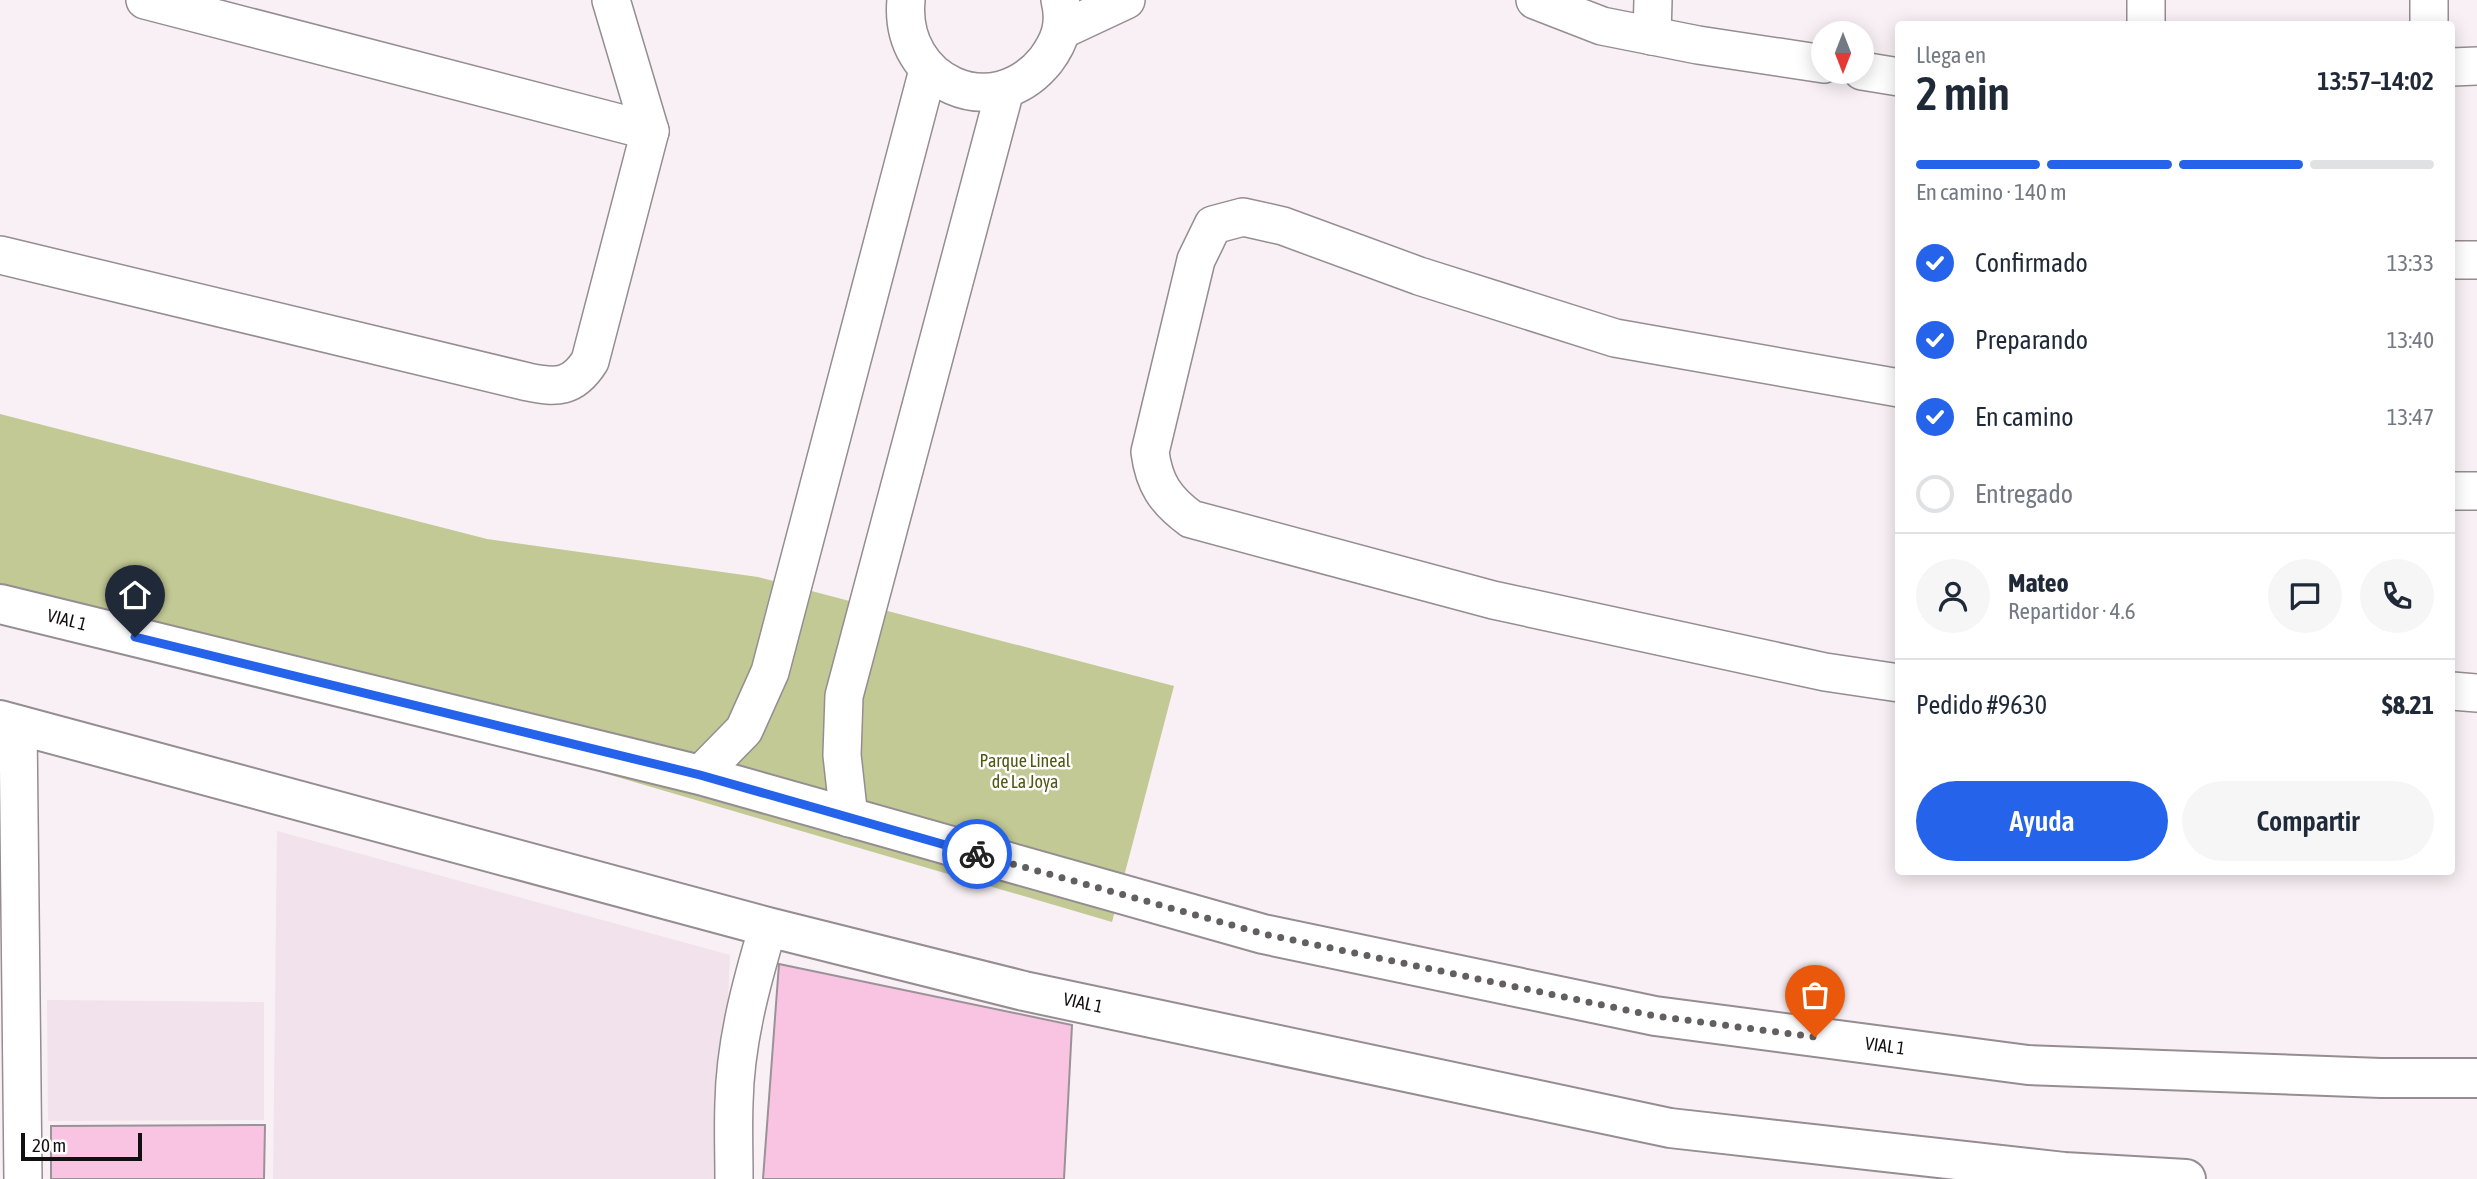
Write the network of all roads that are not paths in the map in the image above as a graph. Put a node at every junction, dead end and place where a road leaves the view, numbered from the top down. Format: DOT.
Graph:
graph roads {
  1 [pos="145,0"];
  2 [pos="611,0"];
  3 [pos="906,0"];
  4 [pos="1126,0"];
  5 [pos="1535,0"];
  6 [pos="1653,0"];
  7 [pos="2146,0"];
  8 [pos="2429,0"];
  9 [pos="1061,15"];
  10 [pos="2146,21"];
  11 [pos="2429,21"];
  12 [pos="1652,36"];
  13 [pos="1811,62"];
  14 [pos="2477,66"];
  15 [pos="2455,67"];
  16 [pos="928,70"];
  17 [pos="1874,73"];
  18 [pos="1895,76"];
  19 [pos="1004,90"];
  20 [pos="650,131"];
  21 [pos="0,256"];
  22 [pos="2455,260"];
  23 [pos="2477,260"];
  24 [pos="1895,387"];
  25 [pos="2455,491"];
  26 [pos="2477,491"];
  27 [pos="0,604"];
  28 [pos="1895,682"];
  29 [pos="2455,691"];
  30 [pos="2477,693"];
  31 [pos="9,722"];
  32 [pos="700,775"];
  33 [pos="849,818"];
  34 [pos="768,927"];
  35 [pos="2477,1078"];
  36 [pos="23,1179"];
  37 [pos="734,1179"];
  38 [pos="2186,1179"];
  1 -- 20 [label="street"];
  2 -- 20 [label="street"];
  3 -- 16 [label="street"];
  4 -- 9 [label="street"];
  5 -- 12 [label="street"];
  6 -- 12 [label="street"];
  7 -- 10 [label="street"];
  8 -- 11 [label="street"];
  9 -- 19 [label="street"];
  12 -- 13 [label="street"];
  14 -- 15 [label="street"];
  16 -- 19 [label="street"];
  16 -- 32 [label="street"];
  17 -- 18 [label="street"];
  19 -- 33 [label="street"];
  20 -- 21 [label="street"];
  22 -- 23 [label="street"];
  24 -- 28 [label="street"];
  25 -- 26 [label="street"];
  27 -- 32 [label="street, VIAL 1"];
  29 -- 30 [label="street"];
  31 -- 34 [label="street, VIAL 1"];
  31 -- 36 [label="street"];
  32 -- 33 [label="street, VIAL 1"];
  33 -- 35 [label="street, VIAL 1"];
  34 -- 37 [label="street"];
  34 -- 38 [label="street, VIAL 1"];
}
